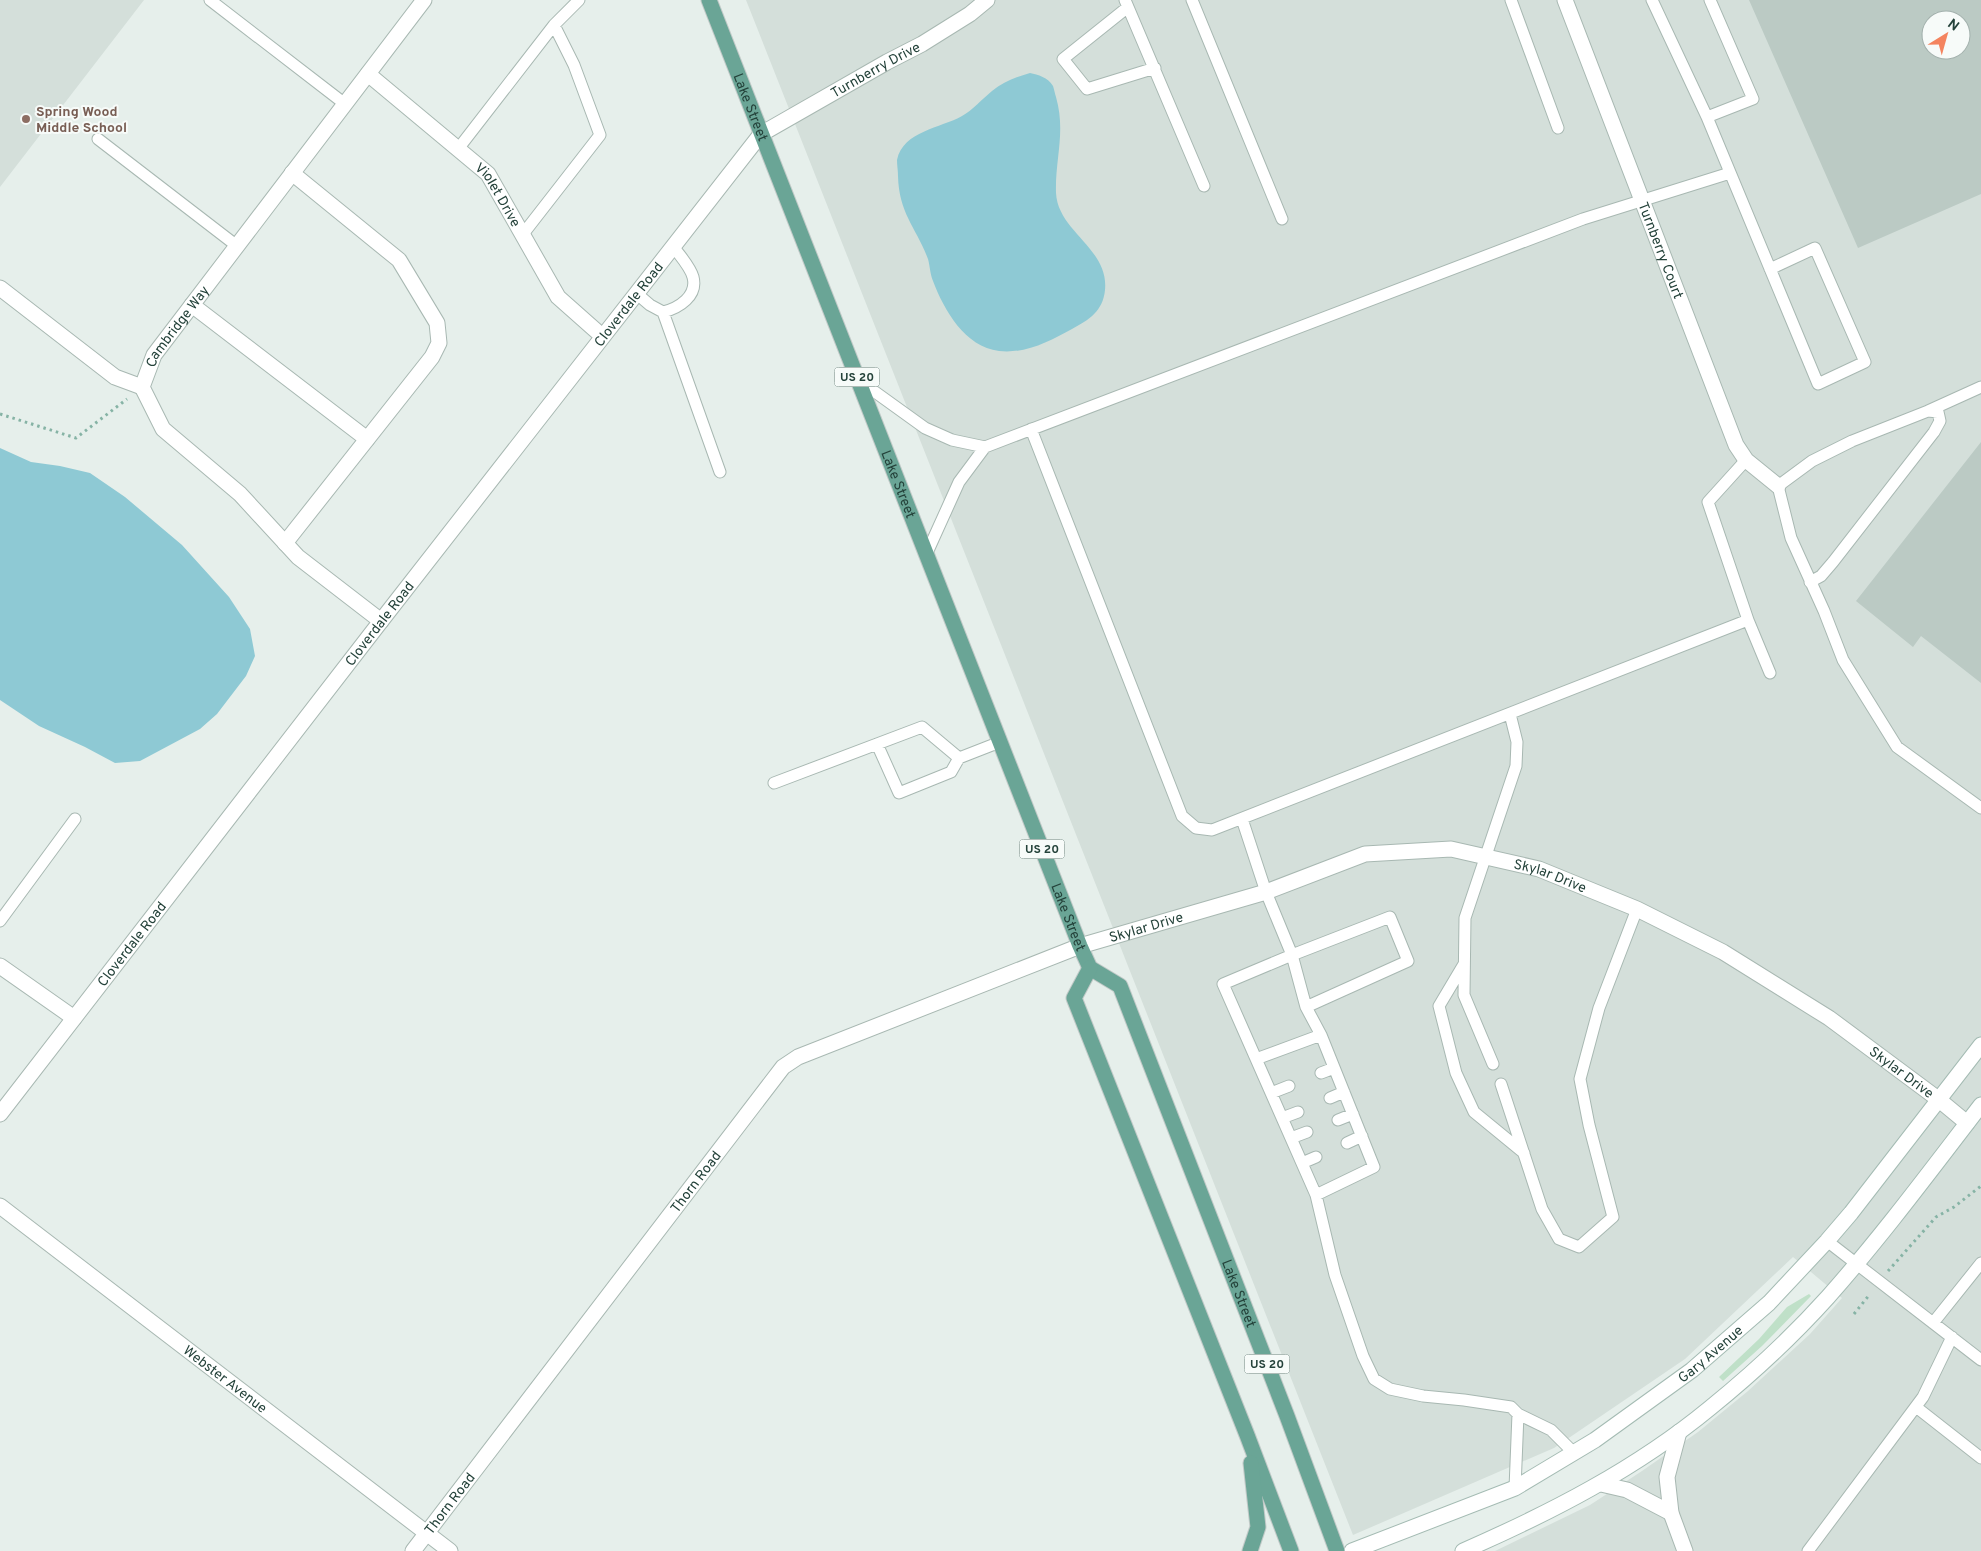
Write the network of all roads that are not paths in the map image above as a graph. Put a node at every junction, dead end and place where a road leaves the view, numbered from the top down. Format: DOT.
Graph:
graph roads {
  1 [pos="210,0"];
  2 [pos="424,0"];
  3 [pos="580,0"];
  4 [pos="709,0"];
  5 [pos="987,0"];
  6 [pos="1192,0"];
  7 [pos="1511,0"];
  8 [pos="1565,0"];
  9 [pos="1652,0"];
  10 [pos="1710,0"];
  11 [pos="1126,3"];
  12 [pos="554,25"];
  13 [pos="1154,68"];
  14 [pos="368,74"];
  15 [pos="345,104"];
  16 [pos="1707,117"];
  17 [pos="1558,128"];
  18 [pos="761,134"];
  19 [pos="98,139"];
  20 [pos="458,149"];
  21 [pos="292,173"];
  22 [pos="1730,173"];
  23 [pos="1204,186"];
  24 [pos="1642,201"];
  25 [pos="1282,219"];
  26 [pos="522,234"];
  27 [pos="237,246"];
  28 [pos="673,246"];
  29 [pos="1770,269"];
  30 [pos="0,288"];
  31 [pos="636,293"];
  32 [pos="192,305"];
  33 [pos="663,312"];
  34 [pos="602,336"];
  35 [pos="857,379"];
  36 [pos="142,387"];
  37 [pos="1981,387"];
  38 [pos="1928,411"];
  39 [pos="1032,429"];
  40 [pos="367,439"];
  41 [pos="985,447"];
  42 [pos="1746,460"];
  43 [pos="720,472"];
  44 [pos="1778,486"];
  45 [pos="286,544"];
  46 [pos="926,555"];
  47 [pos="1810,582"];
  48 [pos="1748,620"];
  49 [pos="381,621"];
  50 [pos="1770,672"];
  51 [pos="1510,714"];
  52 [pos="1000,742"];
  53 [pos="877,744"];
  54 [pos="960,758"];
  55 [pos="774,783"];
  56 [pos="1981,808"];
  57 [pos="75,819"];
  58 [pos="1242,819"];
  59 [pos="1485,856"];
  60 [pos="1266,892"];
  61 [pos="1637,910"];
  62 [pos="0,921"];
  63 [pos="1080,946"];
  64 [pos="1292,955"];
  65 [pos="1464,963"];
  66 [pos="0,966"];
  67 [pos="1090,968"];
  68 [pos="1306,1007"];
  69 [pos="74,1018"];
  70 [pos="1321,1035"];
  71 [pos="1981,1045"];
  72 [pos="1256,1059"];
  73 [pos="1493,1064"];
  74 [pos="1334,1068"];
  75 [pos="1321,1073"];
  76 [pos="1501,1084"];
  77 [pos="1288,1086"];
  78 [pos="1344,1092"];
  79 [pos="1271,1093"];
  80 [pos="1330,1098"];
  81 [pos="1938,1099"];
  82 [pos="1981,1106"];
  83 [pos="1298,1112"];
  84 [pos="0,1114"];
  85 [pos="1353,1114"];
  86 [pos="1282,1118"];
  87 [pos="1338,1120"];
  88 [pos="1967,1123"];
  89 [pos="1307,1132"];
  90 [pos="1362,1136"];
  91 [pos="1291,1138"];
  92 [pos="1346,1143"];
  93 [pos="1524,1153"];
  94 [pos="1316,1157"];
  95 [pos="1302,1163"];
  96 [pos="1316,1195"];
  97 [pos="0,1206"];
  98 [pos="1827,1241"];
  99 [pos="1981,1263"];
  100 [pos="1856,1264"];
  101 [pos="1934,1323"];
  102 [pos="1952,1337"];
  103 [pos="1981,1360"];
  104 [pos="1916,1407"];
  105 [pos="1518,1414"];
  106 [pos="1679,1432"];
  107 [pos="1247,1435"];
  108 [pos="1574,1453"];
  109 [pos="1981,1458"];
  110 [pos="1601,1484"];
  111 [pos="1515,1488"];
  112 [pos="1671,1513"];
  113 [pos="426,1533"];
  114 [pos="413,1551"];
  115 [pos="450,1551"];
  116 [pos="1250,1551"];
  117 [pos="1291,1551"];
  118 [pos="1337,1551"];
  119 [pos="1352,1551"];
  120 [pos="1463,1551"];
  121 [pos="1685,1551"];
  122 [pos="1808,1551"];
  1 -- 15 [label="lane"];
  2 -- 14 [label="street, Cambridge Way"];
  3 -- 12 [label="lane"];
  4 -- 18 [label="main road, Lake Street / US 20"];
  5 -- 18 [label="street, Turnberry Drive"];
  6 -- 25 [label="lane"];
  7 -- 17 [label="lane"];
  8 -- 24 [label="street, Turnberry Court"];
  9 -- 16 [label="lane"];
  10 -- 16 [label="lane"];
  11 -- 13 [label="lane"];
  11 -- 13 [label="lane"];
  12 -- 20 [label="lane"];
  12 -- 26 [label="lane"];
  13 -- 23 [label="lane"];
  14 -- 15 [label="street, Cambridge Way"];
  14 -- 20 [label="street, Violet Drive"];
  15 -- 21 [label="street, Cambridge Way"];
  16 -- 22 [label="lane"];
  18 -- 28 [label="street, Cloverdale Road"];
  18 -- 35 [label="main road, Lake Street / US 20"];
  19 -- 27 [label="lane"];
  20 -- 26 [label="street, Violet Drive"];
  21 -- 27 [label="street, Cambridge Way"];
  21 -- 40 [label="street"];
  22 -- 24 [label="lane"];
  22 -- 29 [label="lane"];
  24 -- 39 [label="lane"];
  24 -- 42 [label="street, Turnberry Court"];
  26 -- 34 [label="street, Violet Drive"];
  27 -- 32 [label="street, Cambridge Way"];
  28 -- 31 [label="street, Cloverdale Road"];
  28 -- 33 [label="lane"];
  29 -- 29 [label="lane"];
  30 -- 36 [label="street"];
  31 -- 33 [label="lane"];
  31 -- 34 [label="street, Cloverdale Road"];
  32 -- 36 [label="street, Cambridge Way"];
  32 -- 40 [label="street"];
  33 -- 43 [label="lane"];
  34 -- 49 [label="street, Cloverdale Road"];
  35 -- 41 [label="lane"];
  35 -- 46 [label="main road, Lake Street / US 20"];
  36 -- 45 [label="street"];
  37 -- 38 [label="lane"];
  38 -- 44 [label="lane"];
  38 -- 47 [label="lane"];
  39 -- 41 [label="lane"];
  39 -- 58 [label="lane"];
  40 -- 45 [label="street"];
  41 -- 46 [label="lane"];
  42 -- 44 [label="street, Turnberry Court"];
  42 -- 48 [label="lane"];
  44 -- 47 [label="lane"];
  45 -- 49 [label="street"];
  46 -- 52 [label="main road, Lake Street / US 20"];
  47 -- 56 [label="lane"];
  48 -- 50 [label="lane"];
  48 -- 51 [label="lane"];
  49 -- 69 [label="street, Cloverdale Road"];
  51 -- 58 [label="lane"];
  51 -- 59 [label="lane"];
  52 -- 54 [label="lane"];
  52 -- 63 [label="main road, Lake Street / US 20"];
  53 -- 54 [label="lane"];
  53 -- 54 [label="lane"];
  53 -- 55 [label="lane"];
  57 -- 62 [label="lane"];
  58 -- 60 [label="lane"];
  59 -- 60 [label="street, Skylar Drive"];
  59 -- 61 [label="street, Skylar Drive"];
  59 -- 65 [label="lane"];
  60 -- 63 [label="street, Skylar Drive"];
  60 -- 64 [label="lane"];
  61 -- 81 [label="street, Skylar Drive"];
  61 -- 93 [label="lane"];
  63 -- 67 [label="main road, Lake Street / US 20"];
  63 -- 113 [label="street, Thorn Road"];
  64 -- 68 [label="lane"];
  64 -- 68 [label="lane"];
  64 -- 72 [label="lane"];
  65 -- 73 [label="lane"];
  65 -- 93 [label="lane"];
  66 -- 69 [label="street"];
  67 -- 107 [label="main road, Lake Street / US 20"];
  67 -- 118 [label="main road, Lake Street / US 20"];
  68 -- 70 [label="lane"];
  69 -- 84 [label="street, Cloverdale Road"];
  70 -- 72 [label="lane"];
  70 -- 74 [label="lane"];
  71 -- 81 [label="street, Gary Avenue"];
  72 -- 79 [label="lane"];
  74 -- 75 [label="lane"];
  74 -- 78 [label="lane"];
  76 -- 93 [label="lane"];
  77 -- 79 [label="lane"];
  78 -- 80 [label="lane"];
  78 -- 85 [label="lane"];
  79 -- 86 [label="lane"];
  81 -- 88 [label="street, Skylar Drive"];
  81 -- 98 [label="street, Gary Avenue"];
  82 -- 88 [label="street"];
  83 -- 86 [label="lane"];
  85 -- 87 [label="lane"];
  85 -- 90 [label="lane"];
  86 -- 91 [label="lane"];
  88 -- 100 [label="street"];
  89 -- 91 [label="lane"];
  90 -- 92 [label="lane"];
  90 -- 96 [label="lane"];
  91 -- 95 [label="lane"];
  94 -- 95 [label="lane"];
  95 -- 96 [label="lane"];
  96 -- 105 [label="lane"];
  97 -- 113 [label="street, Webster Avenue"];
  98 -- 100 [label="lane"];
  98 -- 108 [label="street, Gary Avenue"];
  99 -- 101 [label="lane"];
  100 -- 101 [label="lane"];
  100 -- 106 [label="street"];
  101 -- 102 [label="lane"];
  102 -- 103 [label="lane"];
  102 -- 104 [label="lane"];
  104 -- 109 [label="lane"];
  104 -- 122 [label="lane"];
  105 -- 108 [label="lane"];
  105 -- 111 [label="lane"];
  106 -- 110 [label="street"];
  106 -- 112 [label="street"];
  107 -- 116 [label="main road"];
  107 -- 117 [label="main road, Lake Street / US 20"];
  108 -- 111 [label="street, Gary Avenue"];
  110 -- 112 [label="street"];
  110 -- 120 [label="street"];
  111 -- 119 [label="street, Gary Avenue"];
  112 -- 121 [label="street"];
  113 -- 114 [label="street, Thorn Road"];
  113 -- 115 [label="street, Webster Avenue"];
}
